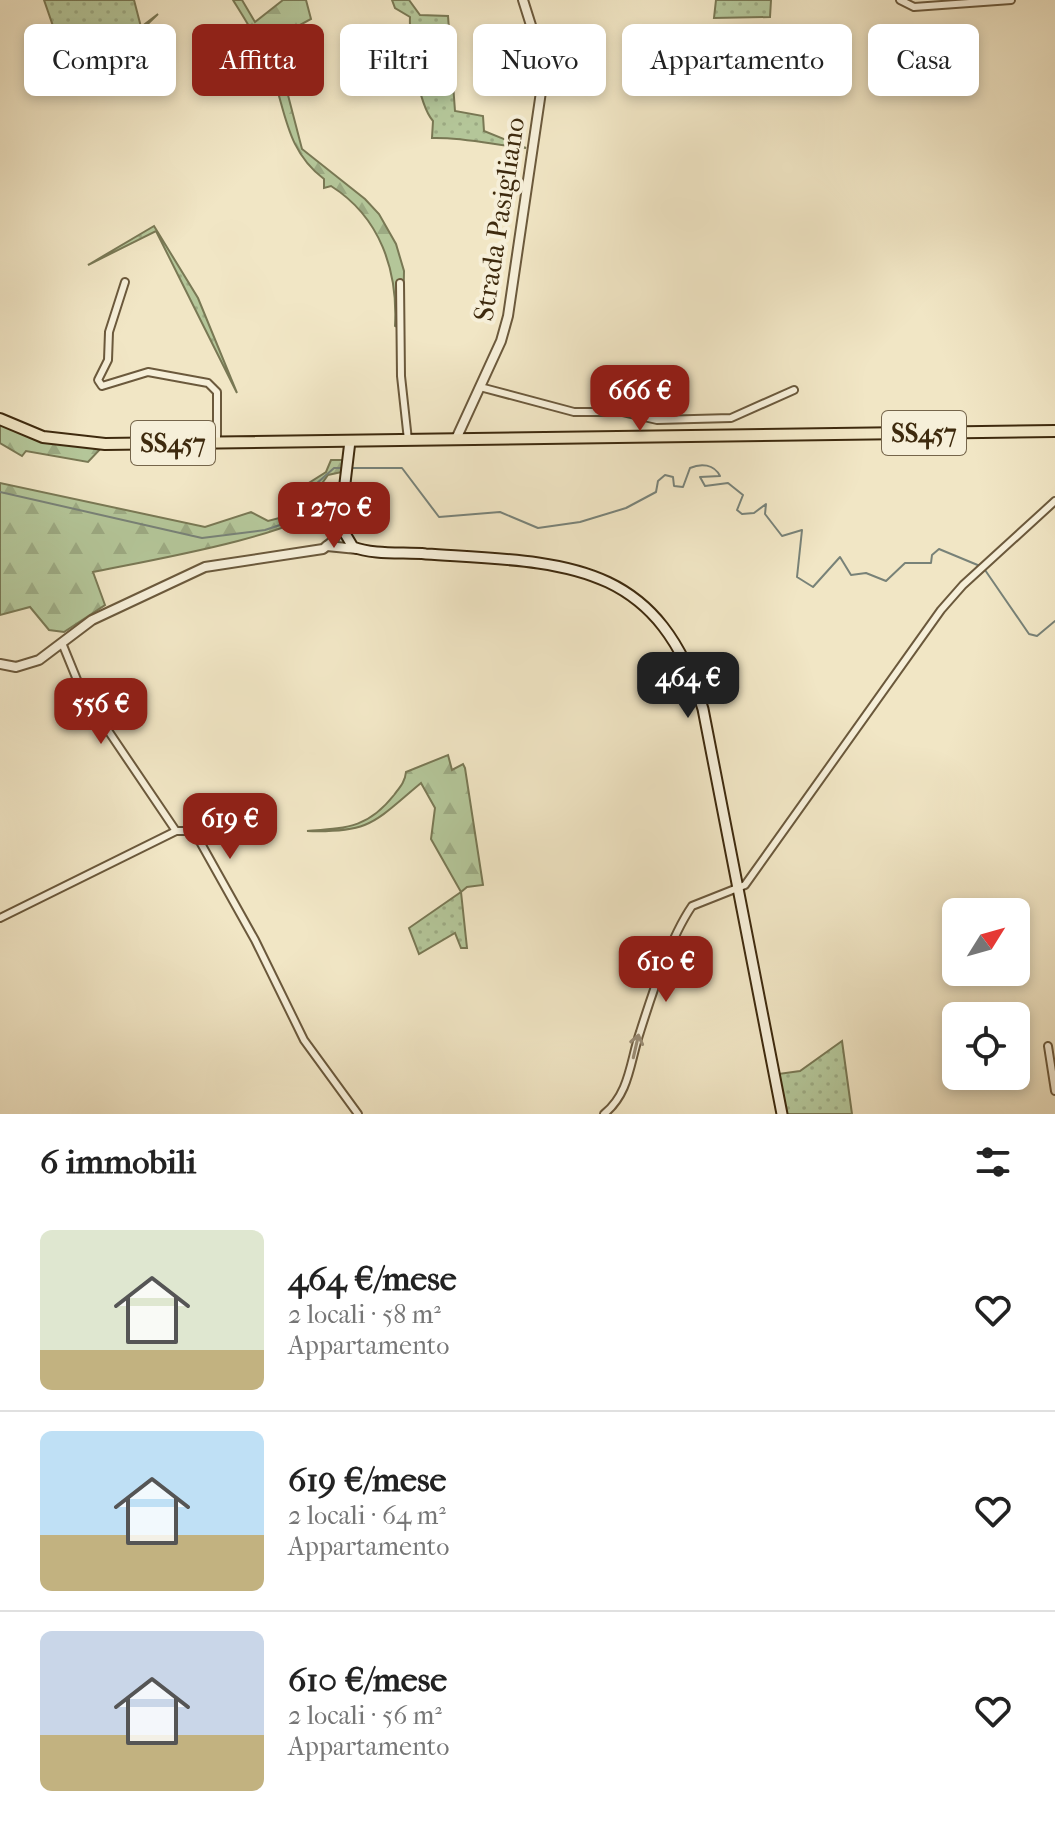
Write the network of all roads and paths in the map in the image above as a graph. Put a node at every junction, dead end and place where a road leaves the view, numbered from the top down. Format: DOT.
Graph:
graph roads {
  1 [pos="523,0"];
  2 [pos="900,0"];
  3 [pos="1011,0"];
  4 [pos="125,282"];
  5 [pos="400,283"];
  6 [pos="480,387"];
  7 [pos="794,390"];
  8 [pos="731,418"];
  9 [pos="0,419"];
  10 [pos="1055,431"];
  11 [pos="733,435"];
  12 [pos="456,439"];
  13 [pos="408,440"];
  14 [pos="350,441"];
  15 [pos="217,442"];
  16 [pos="1055,501"];
  17 [pos="340,525"];
  18 [pos="327,546"];
  19 [pos="357,549"];
  20 [pos="62,643"];
  21 [pos="0,664"];
  22 [pos="176,831"];
  23 [pos="738,889"];
  24 [pos="0,918"];
  25 [pos="1048,1046"];
  26 [pos="1055,1091"];
  27 [pos="358,1114"];
  28 [pos="604,1114"];
  29 [pos="782,1114"];
  1 -- 6 [label="street, Strada Pasigliano"];
  2 -- 3 [label="street"];
  4 -- 15 [label="street"];
  5 -- 13 [label="street"];
  6 -- 8 [label="street"];
  6 -- 12 [label="street, Strada Pasigliano"];
  7 -- 8 [label="street"];
  8 -- 11 [label="street"];
  9 -- 15 [label="main road, SS457"];
  10 -- 11 [label="main road, SS457"];
  11 -- 12 [label="main road, SS457"];
  12 -- 13 [label="main road, SS457"];
  13 -- 14 [label="main road, SS457"];
  14 -- 15 [label="main road, SS457"];
  14 -- 17 [label="main road"];
  16 -- 23 [label="street"];
  17 -- 18 [label="street"];
  17 -- 19 [label="main road"];
  18 -- 19 [label="street"];
  18 -- 20 [label="street"];
  19 -- 23 [label="main road"];
  20 -- 21 [label="street"];
  20 -- 22 [label="street"];
  22 -- 24 [label="street"];
  22 -- 27 [label="street"];
  28 -- 23 [label="street, one-way"];
  23 -- 29 [label="main road"];
  25 -- 26 [label="street"];
}
